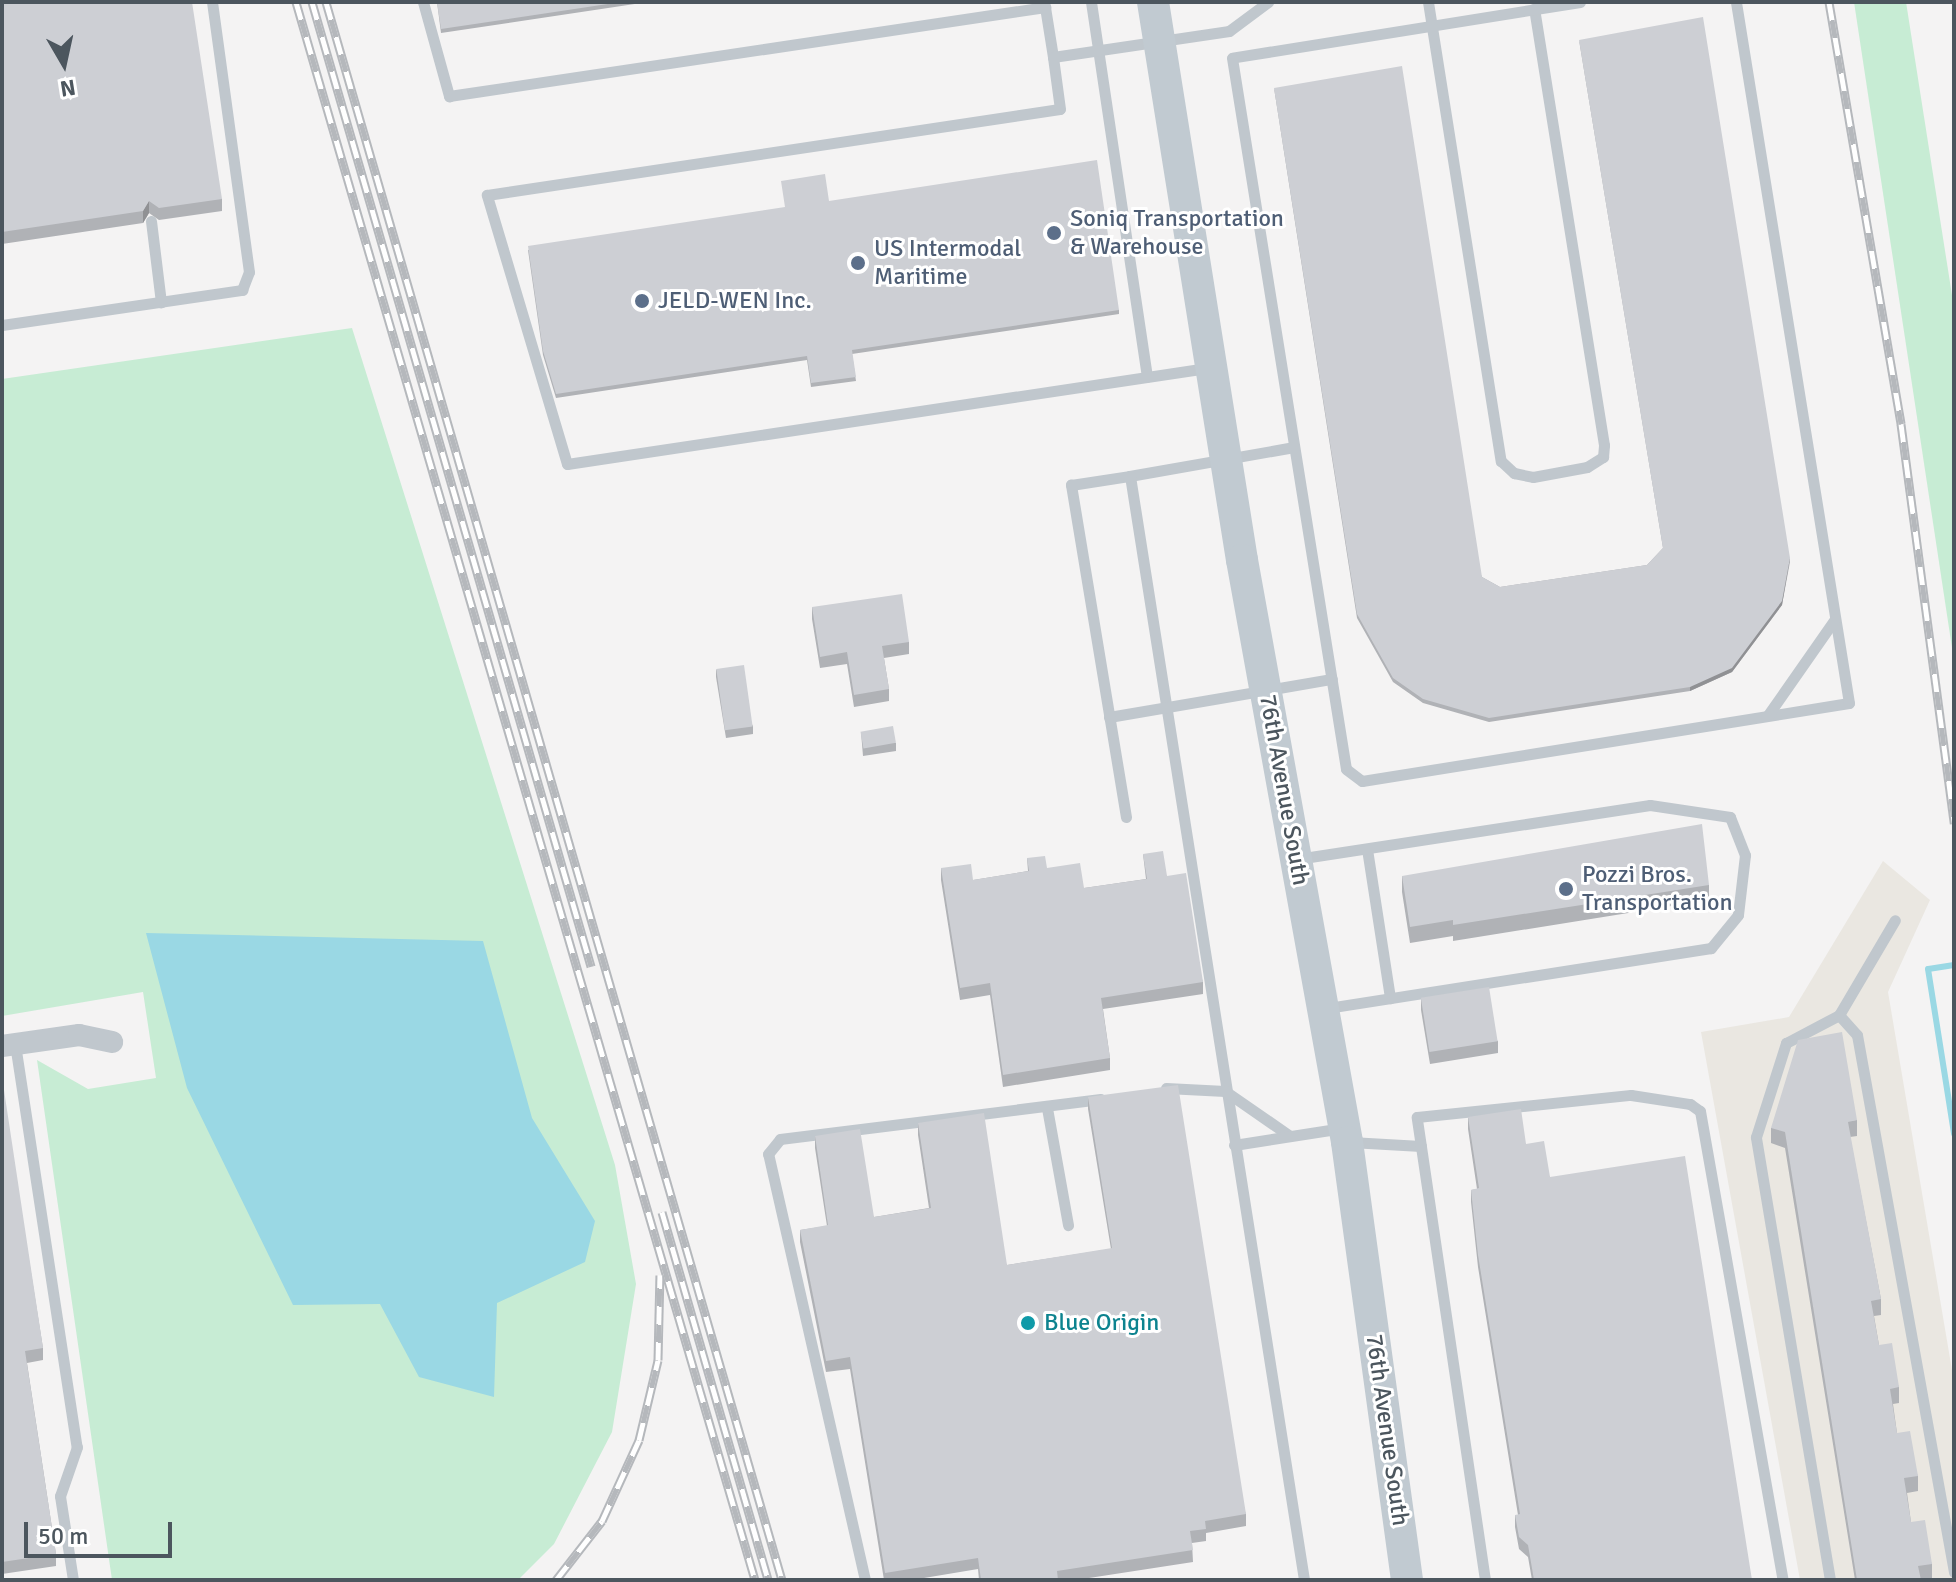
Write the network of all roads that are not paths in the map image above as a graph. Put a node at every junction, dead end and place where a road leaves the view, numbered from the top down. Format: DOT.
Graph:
graph roads {
  1 [pos="212,2"];
  2 [pos="423,2"];
  3 [pos="1091,2"];
  4 [pos="1153,2"];
  5 [pos="1268,2"];
  6 [pos="1428,2"];
  7 [pos="1580,2"];
  8 [pos="1736,2"];
  9 [pos="1534,9"];
  10 [pos="1431,26"];
  11 [pos="1159,41"];
  12 [pos="1098,50"];
  13 [pos="1053,57"];
  14 [pos="151,221"];
  15 [pos="161,302"];
  16 [pos="2,325"];
  17 [pos="1211,367"];
  18 [pos="1147,377"];
  19 [pos="1294,447"];
  20 [pos="1226,458"];
  21 [pos="1130,476"];
  22 [pos="1835,619"];
  23 [pos="1332,679"];
  24 [pos="1266,690"];
  25 [pos="1166,708"];
  26 [pos="1768,715"];
  27 [pos="1109,717"];
  28 [pos="1126,817"];
  29 [pos="1367,849"];
  30 [pos="1297,859"];
  31 [pos="1895,920"];
  32 [pos="1390,998"];
  33 [pos="1323,1009"];
  34 [pos="1839,1015"];
  35 [pos="112,1042"];
  36 [pos="8,1045"];
  37 [pos="1153,1090"];
  38 [pos="1225,1091"];
  39 [pos="1123,1095"];
  40 [pos="1047,1108"];
  41 [pos="1345,1135"];
  42 [pos="1290,1136"];
  43 [pos="1234,1145"];
  44 [pos="1421,1146"];
  45 [pos="1068,1225"];
  46 [pos="1954,1572"];
  47 [pos="73,1580"];
  48 [pos="865,1580"];
  49 [pos="1304,1580"];
  50 [pos="1407,1580"];
  51 [pos="1485,1580"];
  52 [pos="1783,1580"];
  53 [pos="1830,1580"];
  1 -- 15 [label="lane"];
  2 -- 13 [label="lane"];
  3 -- 12 [label="lane"];
  4 -- 11 [label="street, 76th Avenue South"];
  5 -- 11 [label="lane"];
  6 -- 10 [label="lane"];
  7 -- 9 [label="lane"];
  8 -- 22 [label="lane"];
  9 -- 10 [label="lane"];
  9 -- 10 [label="lane"];
  10 -- 19 [label="lane"];
  11 -- 12 [label="lane"];
  11 -- 17 [label="street, 76th Avenue South"];
  12 -- 13 [label="lane"];
  12 -- 18 [label="lane"];
  13 -- 18 [label="lane"];
  14 -- 15 [label="lane"];
  15 -- 16 [label="lane"];
  17 -- 18 [label="lane"];
  17 -- 20 [label="street, 76th Avenue South"];
  19 -- 20 [label="lane"];
  19 -- 23 [label="lane"];
  20 -- 21 [label="lane"];
  20 -- 24 [label="street, 76th Avenue South"];
  21 -- 25 [label="lane"];
  21 -- 27 [label="lane"];
  22 -- 26 [label="lane"];
  22 -- 26 [label="lane"];
  23 -- 24 [label="lane"];
  23 -- 26 [label="lane"];
  24 -- 25 [label="lane"];
  24 -- 30 [label="street, 76th Avenue South"];
  25 -- 27 [label="lane"];
  25 -- 38 [label="lane"];
  27 -- 28 [label="lane"];
  29 -- 30 [label="lane"];
  29 -- 32 [label="lane"];
  29 -- 32 [label="lane"];
  30 -- 33 [label="street, 76th Avenue South"];
  31 -- 34 [label="lane"];
  32 -- 33 [label="lane"];
  33 -- 41 [label="street, 76th Avenue South"];
  34 -- 46 [label="lane"];
  34 -- 53 [label="lane"];
  35 -- 36 [label="street"];
  36 -- 47 [label="lane"];
  37 -- 38 [label="lane"];
  38 -- 42 [label="lane"];
  38 -- 43 [label="lane"];
  39 -- 40 [label="lane"];
  40 -- 45 [label="lane"];
  40 -- 48 [label="lane"];
  41 -- 42 [label="lane"];
  41 -- 44 [label="lane"];
  41 -- 50 [label="street, 76th Avenue South"];
  42 -- 43 [label="lane"];
  43 -- 49 [label="lane"];
  44 -- 51 [label="lane"];
  44 -- 52 [label="lane"];
}
